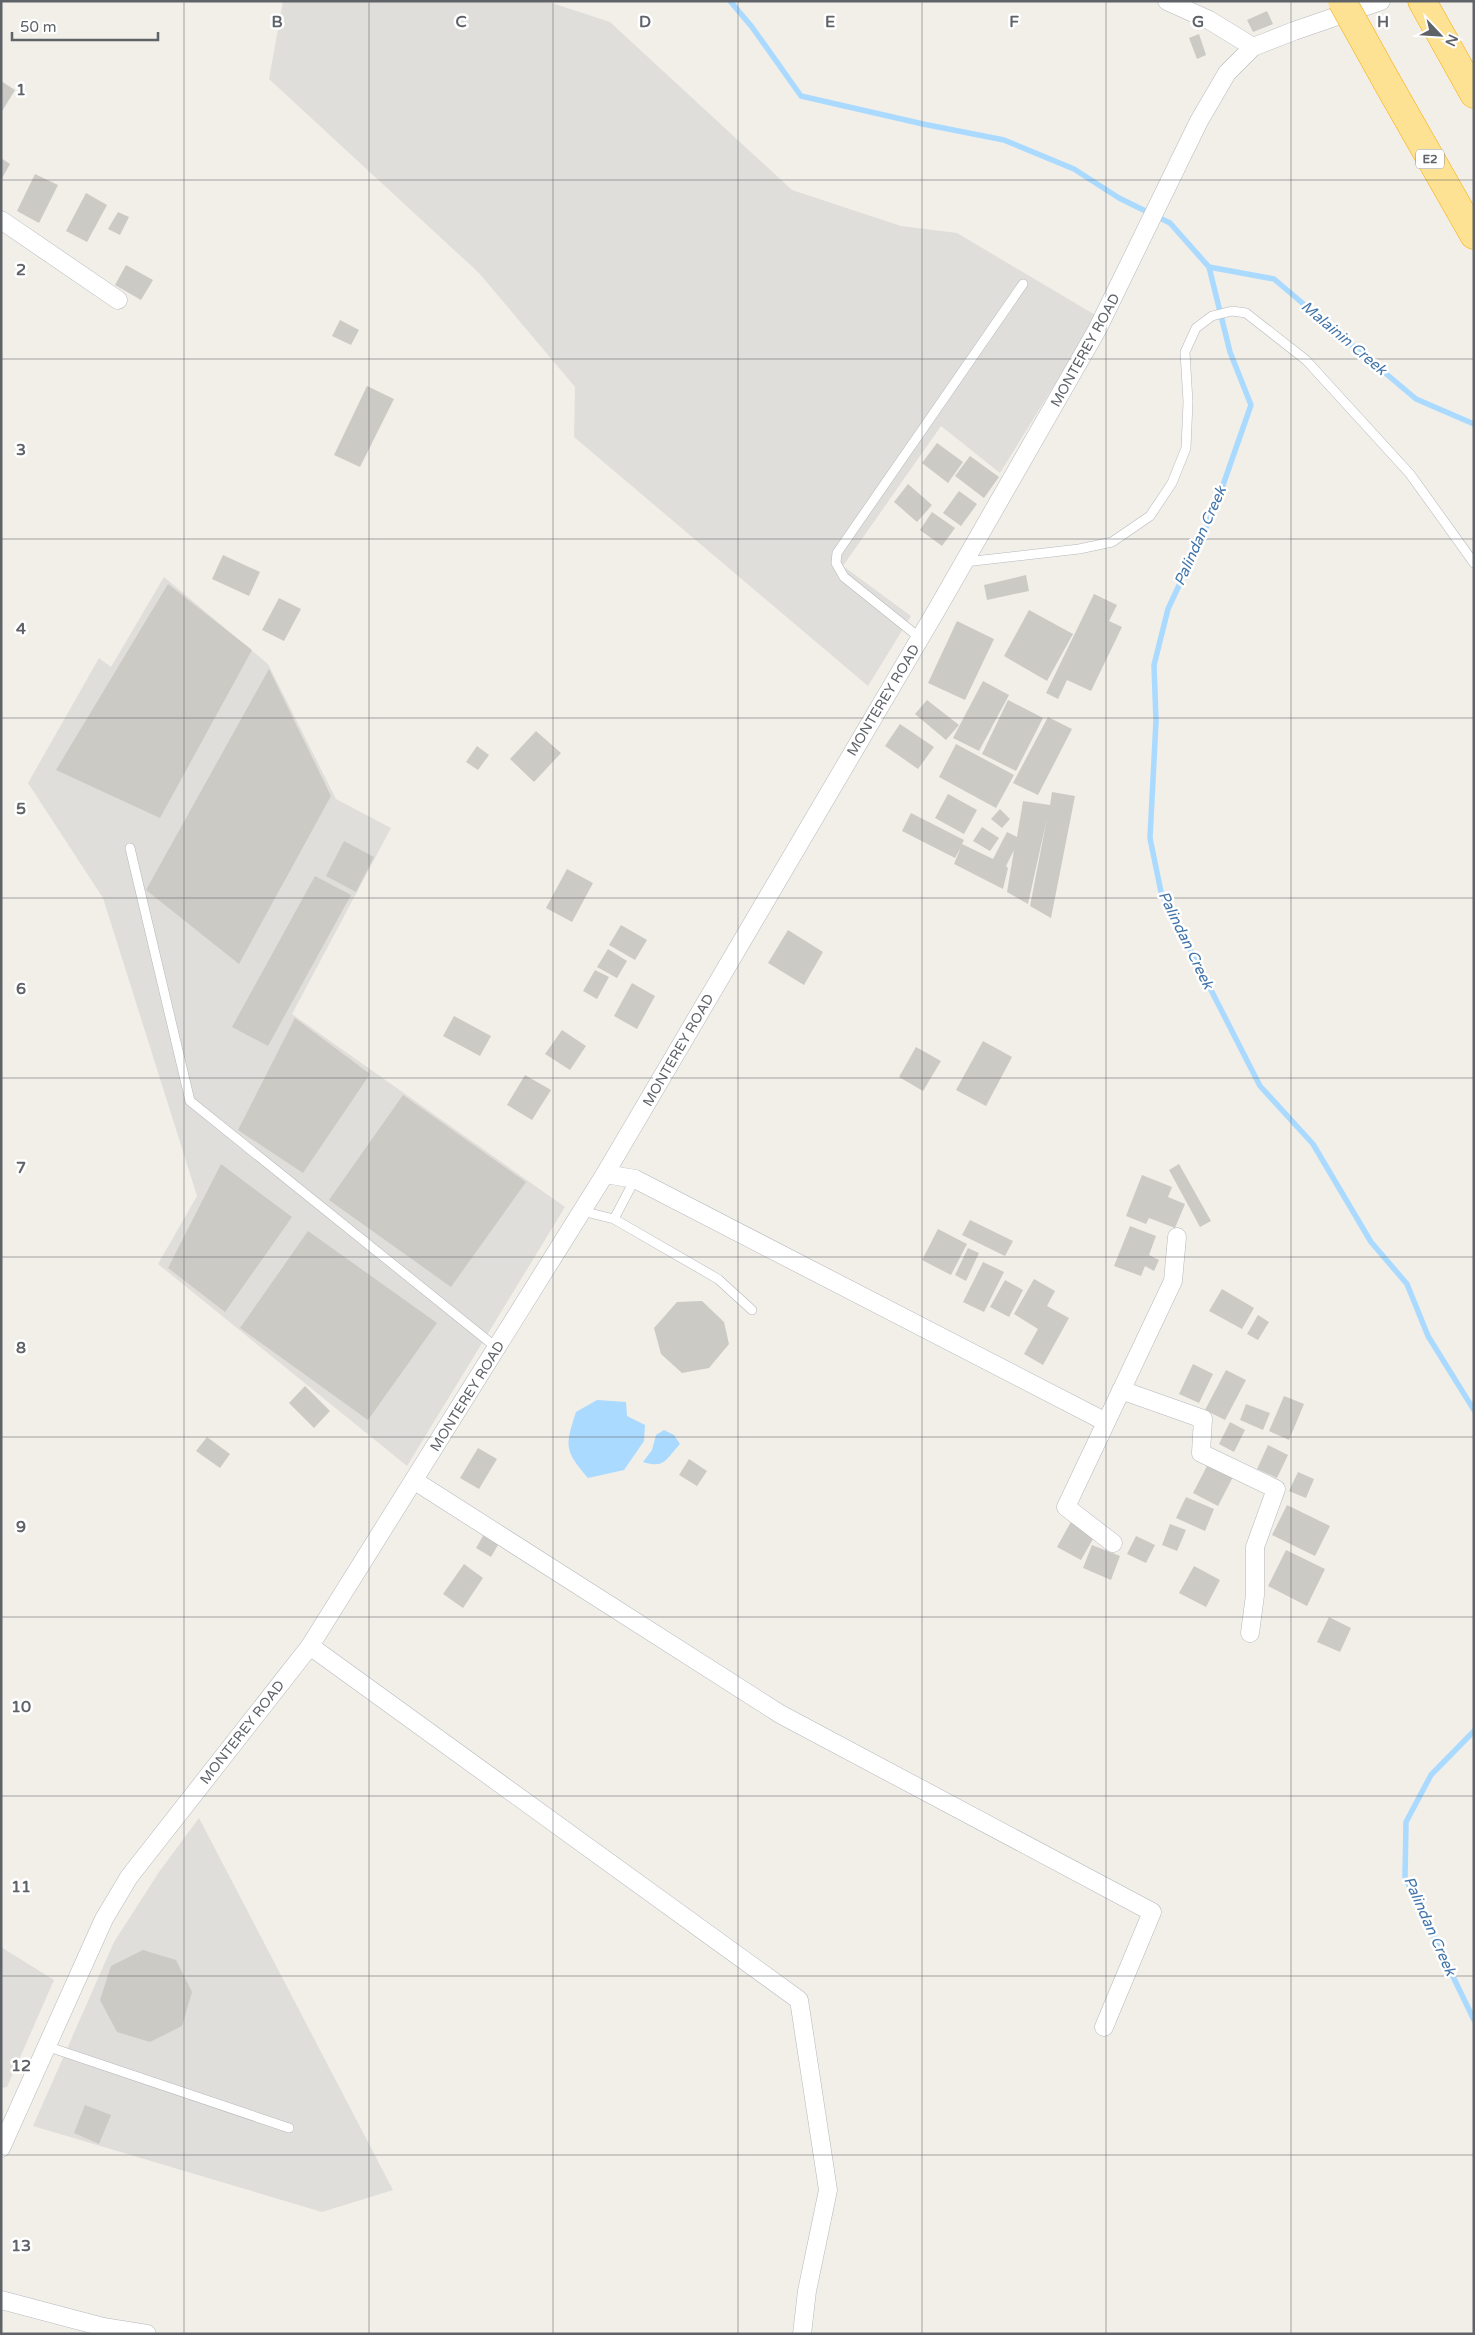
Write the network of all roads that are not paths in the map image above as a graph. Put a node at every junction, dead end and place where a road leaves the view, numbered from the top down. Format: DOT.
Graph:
graph roads {
  1 [pos="1167,1"];
  2 [pos="1342,1"];
  3 [pos="1381,1"];
  4 [pos="1422,1"];
  5 [pos="1253,47"];
  6 [pos="1474,94"];
  7 [pos="1,220"];
  8 [pos="1474,236"];
  9 [pos="1022,284"];
  10 [pos="118,300"];
  11 [pos="965,562"];
  12 [pos="1474,562"];
  13 [pos="920,638"];
  14 [pos="130,848"];
  15 [pos="606,1174"];
  16 [pos="635,1179"];
  17 [pos="582,1211"];
  18 [pos="614,1219"];
  19 [pos="1177,1237"];
  20 [pos="752,1310"];
  21 [pos="497,1348"];
  22 [pos="1121,1390"];
  23 [pos="1106,1422"];
  24 [pos="415,1481"];
  25 [pos="1113,1543"];
  26 [pos="1250,1633"];
  27 [pos="310,1646"];
  28 [pos="1104,2027"];
  29 [pos="45,2046"];
  30 [pos="289,2128"];
  31 [pos="1,2148"];
  32 [pos="1,2300"];
  33 [pos="103,2330"];
  34 [pos="147,2334"];
  35 [pos="802,2334"];
  1 -- 5 [label="street"];
  2 -- 8 [label="highway, E2, bridge"];
  3 -- 5 [label="street, MONTEREY ROAD"];
  4 -- 6 [label="highway"];
  5 -- 11 [label="street, MONTEREY ROAD"];
  7 -- 10 [label="street"];
  9 -- 13 [label="lane"];
  11 -- 12 [label="lane"];
  11 -- 13 [label="street, MONTEREY ROAD"];
  13 -- 15 [label="street, MONTEREY ROAD"];
  14 -- 21 [label="lane"];
  15 -- 16 [label="street"];
  15 -- 17 [label="street, MONTEREY ROAD"];
  16 -- 18 [label="lane"];
  16 -- 23 [label="street"];
  17 -- 18 [label="lane"];
  17 -- 21 [label="street, MONTEREY ROAD"];
  18 -- 20 [label="lane"];
  19 -- 22 [label="street"];
  21 -- 24 [label="street, MONTEREY ROAD"];
  22 -- 23 [label="street"];
  22 -- 26 [label="street"];
  23 -- 25 [label="street"];
  24 -- 27 [label="street, MONTEREY ROAD"];
  24 -- 28 [label="street"];
  27 -- 29 [label="street, MONTEREY ROAD"];
  27 -- 35 [label="street"];
  29 -- 30 [label="lane"];
  29 -- 31 [label="street, MONTEREY ROAD"];
  32 -- 33 [label="street"];
  33 -- 34 [label="street"];
}
